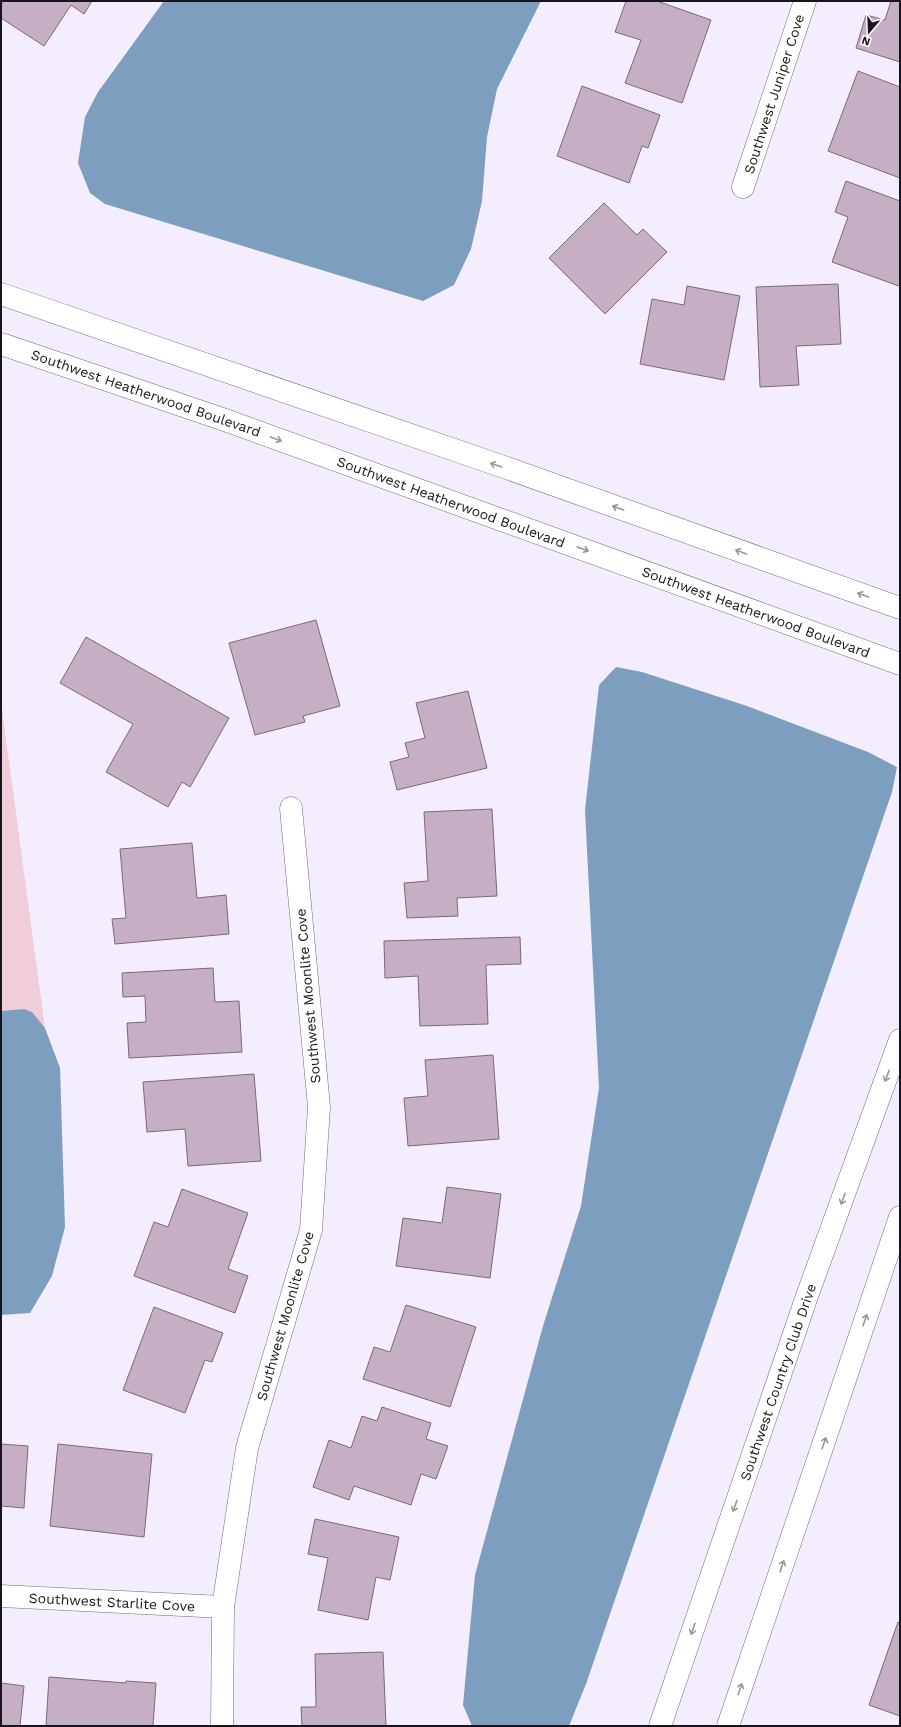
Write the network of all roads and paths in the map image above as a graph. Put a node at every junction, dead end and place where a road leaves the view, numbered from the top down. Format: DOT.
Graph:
graph roads {
  1 [pos="805,1"];
  2 [pos="742,187"];
  3 [pos="1,294"];
  4 [pos="1,344"];
  5 [pos="900,608"];
  6 [pos="900,664"];
  7 [pos="291,808"];
  8 [pos="900,1040"];
  9 [pos="900,1217"];
  10 [pos="1,1596"];
  11 [pos="223,1607"];
  12 [pos="222,1726"];
  13 [pos="660,1726"];
  14 [pos="728,1726"];
  1 -- 2 [label="street, Southwest Juniper Cove"];
  5 -- 3 [label="street, one-way"];
  4 -- 6 [label="street, Southwest Heatherwood Boulevard, one-way"];
  7 -- 11 [label="street, Southwest Moonlite Cove"];
  8 -- 13 [label="street, Southwest Country Club Drive, one-way"];
  14 -- 9 [label="street, one-way"];
  10 -- 11 [label="street, Southwest Starlite Cove"];
  11 -- 12 [label="street, Southwest Moonlite Cove"];
}
